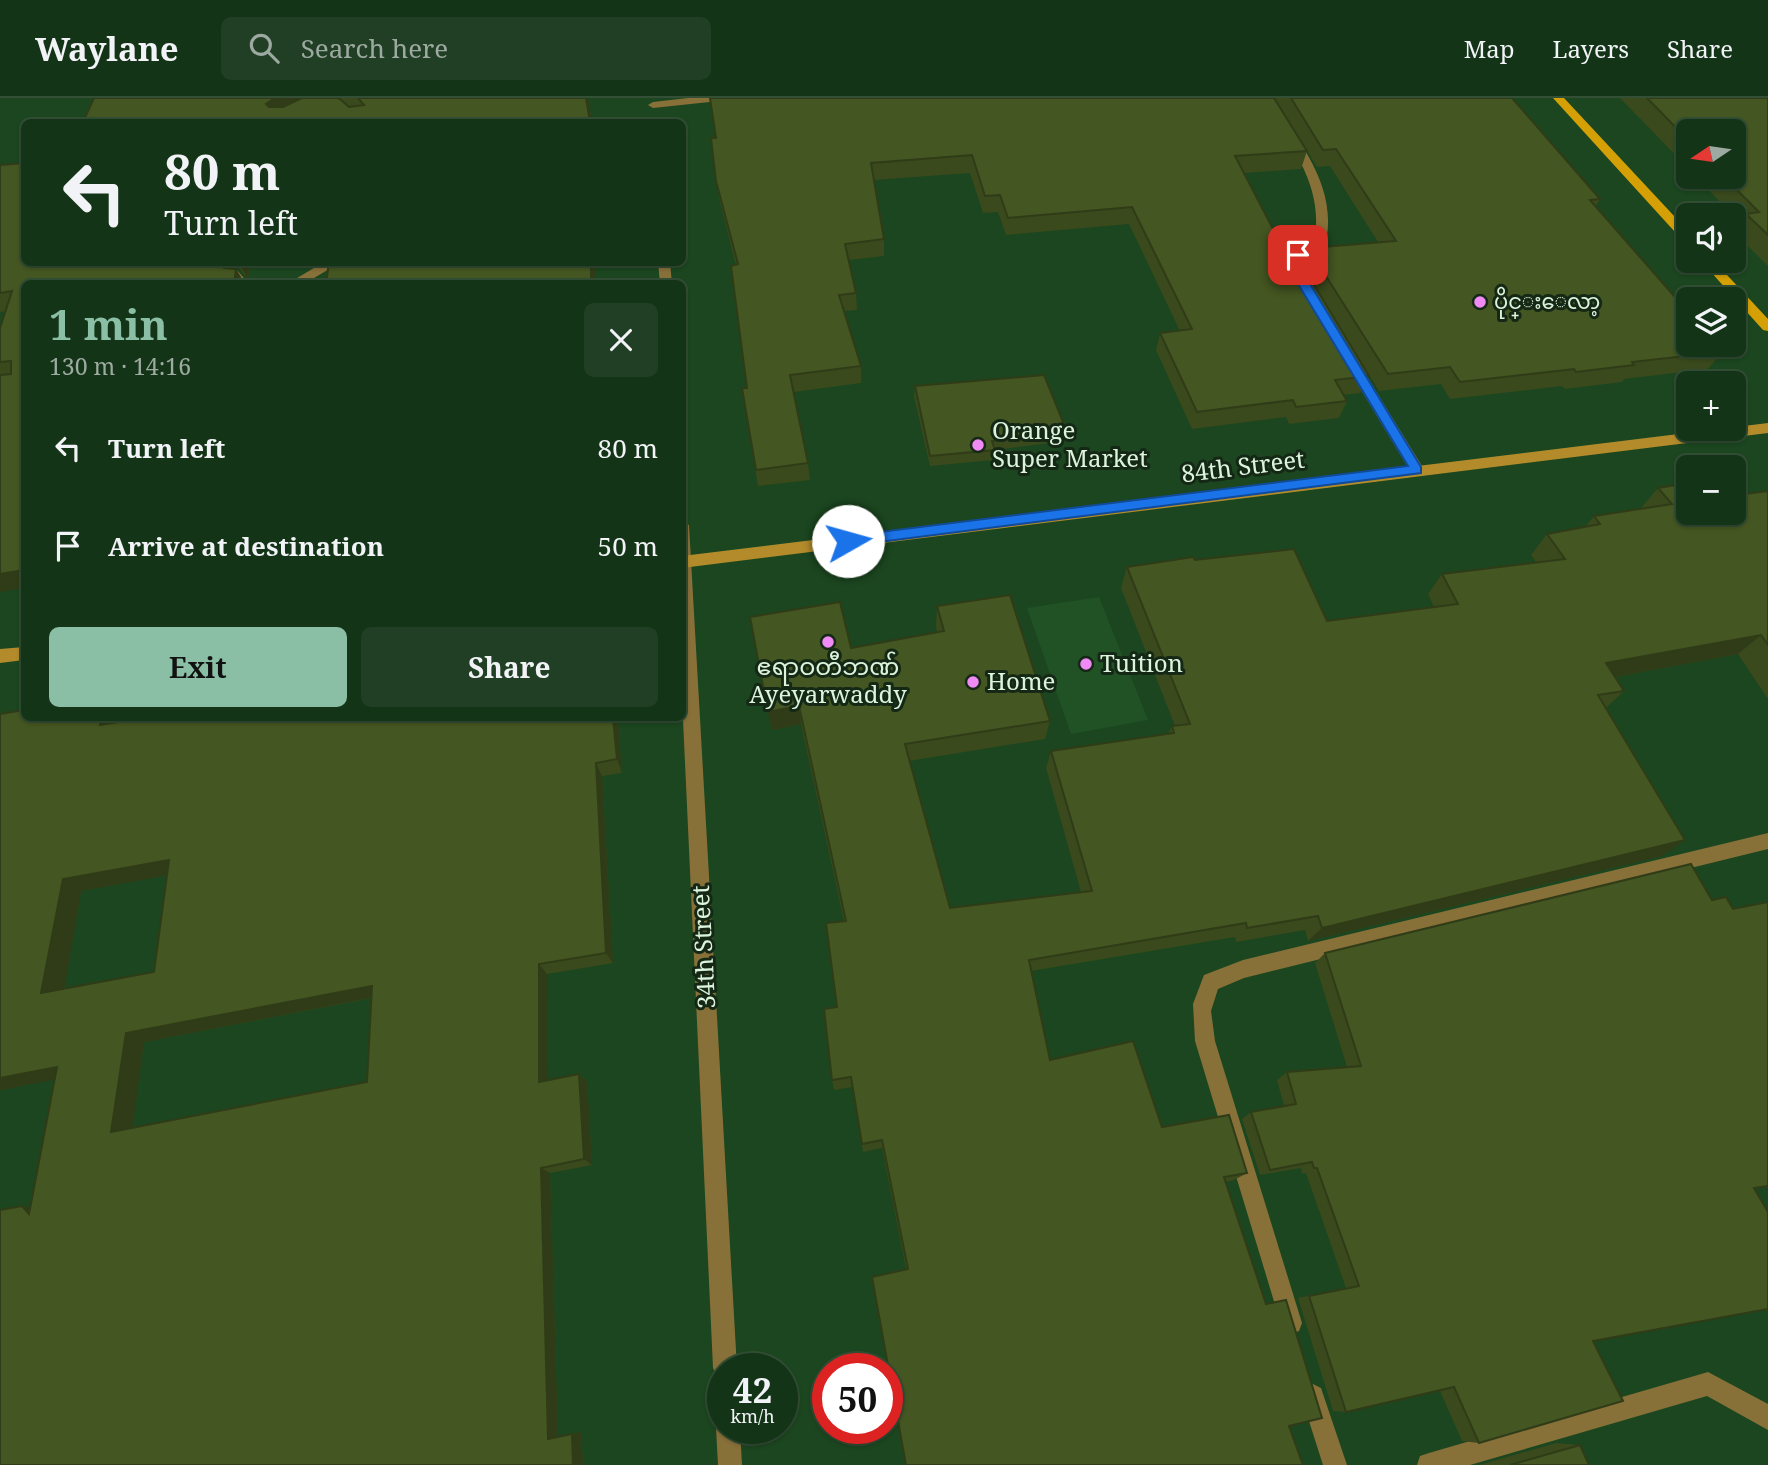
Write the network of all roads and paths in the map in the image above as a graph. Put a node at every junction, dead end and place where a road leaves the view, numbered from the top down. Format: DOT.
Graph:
graph roads {
  1 [pos="719,98"];
  2 [pos="1267,98"];
  3 [pos="1558,98"];
  4 [pos="653,106"];
  5 [pos="1676,226"];
  6 [pos="227,266"];
  7 [pos="327,266"];
  8 [pos="1718,273"];
  9 [pos="239,280"];
  10 [pos="301,280"];
  11 [pos="1309,293"];
  12 [pos="1768,327"];
  13 [pos="1345,352"];
  14 [pos="1768,428"];
  15 [pos="1416,470"];
  16 [pos="686,562"];
  17 [pos="686,601"];
  18 [pos="21,654"];
  19 [pos="0,656"];
  20 [pos="1768,841"];
  21 [pos="1298,1346"];
  22 [pos="724,1353"];
  23 [pos="1306,1372"];
  24 [pos="1768,1418"];
  25 [pos="729,1444"];
  26 [pos="730,1465"];
  27 [pos="1335,1465"];
  28 [pos="1429,1465"];
  1 -- 4 [label="street"];
  2 -- 11 [label="street"];
  3 -- 5 [label="main road"];
  6 -- 9 [label="street"];
  7 -- 10 [label="street"];
  8 -- 12 [label="main road"];
  13 -- 15 [label="street"];
  14 -- 15 [label="main road, 84th Street"];
  15 -- 16 [label="main road, 84th Street"];
  17 -- 22 [label="street, 34th Street"];
  18 -- 19 [label="main road"];
  20 -- 21 [label="street"];
  23 -- 27 [label="street"];
  24 -- 28 [label="street"];
  25 -- 26 [label="street"];
}
